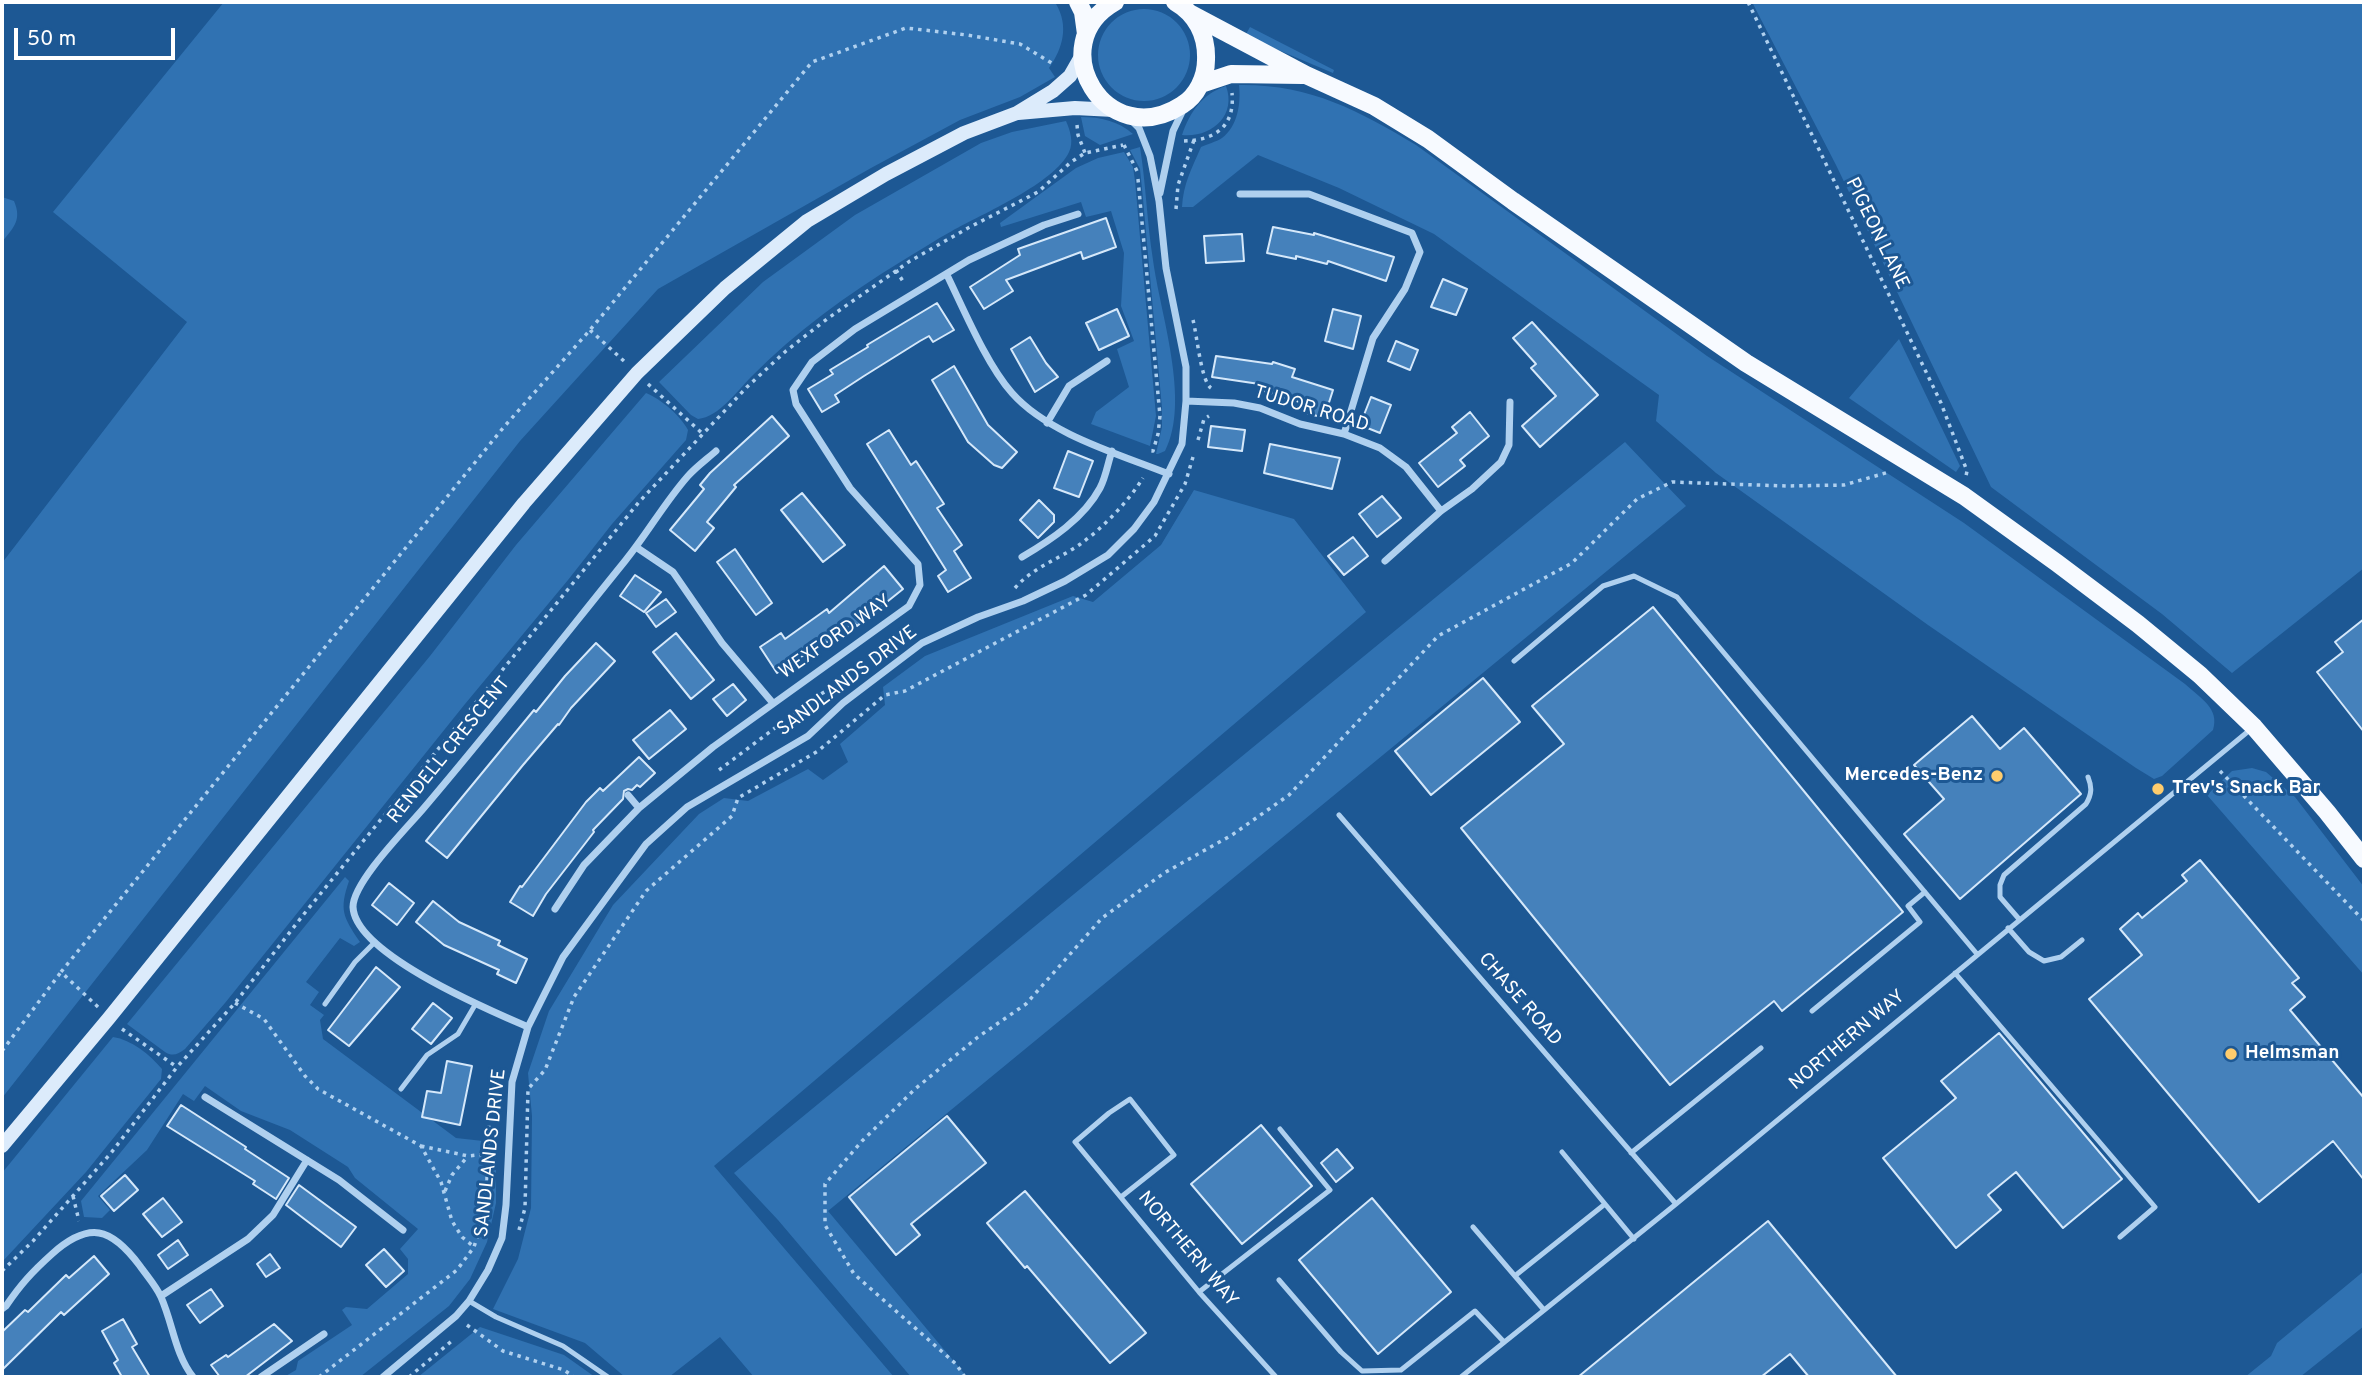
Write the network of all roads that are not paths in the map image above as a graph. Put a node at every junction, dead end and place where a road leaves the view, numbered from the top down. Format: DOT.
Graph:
graph roads {
  1 [pos="1078,2"];
  2 [pos="1115,2"];
  3 [pos="1175,2"];
  4 [pos="1191,14"];
  5 [pos="1086,34"];
  6 [pos="1082,55"];
  7 [pos="1306,75"];
  8 [pos="1201,84"];
  9 [pos="1187,102"];
  10 [pos="1017,113"];
  11 [pos="1121,113"];
  12 [pos="1240,194"];
  13 [pos="1159,201"];
  14 [pos="1078,214"];
  15 [pos="947,275"];
  16 [pos="1107,361"];
  17 [pos="1186,401"];
  18 [pos="1510,402"];
  19 [pos="1047,423"];
  20 [pos="1344,434"];
  21 [pos="716,451"];
  22 [pos="1112,451"];
  23 [pos="1169,474"];
  24 [pos="1441,511"];
  25 [pos="636,547"];
  26 [pos="1022,557"];
  27 [pos="1385,561"];
  28 [pos="1514,661"];
  29 [pos="772,702"];
  30 [pos="2254,727"];
  31 [pos="2088,777"];
  32 [pos="628,795"];
  33 [pos="639,808"];
  34 [pos="1339,815"];
  35 [pos="2364,859"];
  36 [pos="1925,892"];
  37 [pos="555,909"];
  38 [pos="2019,919"];
  39 [pos="2008,928"];
  40 [pos="2082,940"];
  41 [pos="375,942"];
  42 [pos="1977,954"];
  43 [pos="1955,973"];
  44 [pos="325,1004"];
  45 [pos="475,1005"];
  46 [pos="1812,1011"];
  47 [pos="528,1027"];
  48 [pos="1761,1048"];
  49 [pos="401,1089"];
  50 [pos="205,1097"];
  51 [pos="1280,1129"];
  52 [pos="2,1146"];
  53 [pos="1562,1152"];
  54 [pos="1631,1153"];
  55 [pos="307,1160"];
  56 [pos="1121,1197"];
  57 [pos="1605,1204"];
  58 [pos="1676,1204"];
  59 [pos="1474,1227"];
  60 [pos="403,1230"];
  61 [pos="2120,1237"];
  62 [pos="1634,1239"];
  63 [pos="1516,1275"];
  64 [pos="1279,1280"];
  65 [pos="1199,1292"];
  66 [pos="161,1296"];
  67 [pos="469,1301"];
  68 [pos="2,1309"];
  69 [pos="1544,1310"];
  70 [pos="324,1334"];
  71 [pos="1504,1342"];
  72 [pos="193,1377"];
  73 [pos="261,1377"];
  74 [pos="383,1377"];
  75 [pos="608,1377"];
  76 [pos="1276,1377"];
  77 [pos="1461,1377"];
  1 -- 5 [label="main road"];
  2 -- 5 [label="main road"];
  3 -- 4 [label="main road"];
  4 -- 7 [label="main road"];
  4 -- 8 [label="main road"];
  5 -- 6 [label="main road"];
  6 -- 10 [label="main road"];
  6 -- 11 [label="main road"];
  7 -- 8 [label="main road"];
  7 -- 30 [label="main road"];
  8 -- 9 [label="main road"];
  9 -- 11 [label="main road"];
  9 -- 13 [label="street, SANDLANDS DRIVE"];
  10 -- 11 [label="main road"];
  10 -- 52 [label="main road"];
  11 -- 13 [label="street, SANDLANDS DRIVE"];
  12 -- 20 [label="street"];
  13 -- 17 [label="street, SANDLANDS DRIVE"];
  14 -- 15 [label="street, WEXFORD WAY"];
  15 -- 19 [label="street"];
  15 -- 29 [label="street, WEXFORD WAY"];
  16 -- 19 [label="street"];
  17 -- 20 [label="street, TUDOR ROAD"];
  17 -- 23 [label="street, SANDLANDS DRIVE"];
  18 -- 24 [label="street"];
  19 -- 22 [label="street"];
  20 -- 24 [label="street, TUDOR ROAD"];
  21 -- 25 [label="street, RENDELL CRESCENT"];
  22 -- 23 [label="street"];
  22 -- 26 [label="street"];
  23 -- 47 [label="street, SANDLANDS DRIVE"];
  24 -- 27 [label="street"];
  25 -- 29 [label="street"];
  25 -- 41 [label="street, RENDELL CRESCENT"];
  28 -- 36 [label="lane"];
  29 -- 33 [label="street, WEXFORD WAY"];
  30 -- 35 [label="main road"];
  30 -- 38 [label="lane, NORTHERN WAY"];
  31 -- 38 [label="lane"];
  32 -- 33 [label="street"];
  33 -- 37 [label="street, WEXFORD WAY"];
  34 -- 54 [label="lane, CHASE ROAD"];
  36 -- 42 [label="lane"];
  36 -- 46 [label="lane"];
  38 -- 39 [label="lane, NORTHERN WAY"];
  39 -- 40 [label="lane"];
  39 -- 42 [label="lane, NORTHERN WAY"];
  41 -- 44 [label="lane"];
  41 -- 45 [label="street, RENDELL CRESCENT"];
  42 -- 43 [label="lane, NORTHERN WAY"];
  43 -- 58 [label="lane, NORTHERN WAY"];
  43 -- 61 [label="lane"];
  45 -- 47 [label="street, RENDELL CRESCENT"];
  45 -- 49 [label="lane"];
  47 -- 67 [label="street, SANDLANDS DRIVE"];
  48 -- 54 [label="lane"];
  50 -- 55 [label="street"];
  51 -- 65 [label="lane"];
  53 -- 57 [label="lane"];
  54 -- 58 [label="lane, CHASE ROAD"];
  55 -- 60 [label="street"];
  55 -- 66 [label="street"];
  56 -- 56 [label="lane, NORTHERN WAY"];
  56 -- 65 [label="lane, NORTHERN WAY"];
  57 -- 62 [label="lane"];
  57 -- 63 [label="lane"];
  58 -- 62 [label="lane, NORTHERN WAY"];
  59 -- 63 [label="lane"];
  62 -- 69 [label="lane, NORTHERN WAY"];
  63 -- 69 [label="lane"];
  64 -- 71 [label="lane"];
  65 -- 76 [label="lane, NORTHERN WAY"];
  66 -- 68 [label="street"];
  66 -- 72 [label="street"];
  67 -- 74 [label="street, SANDLANDS DRIVE"];
  67 -- 75 [label="lane"];
  69 -- 71 [label="lane, NORTHERN WAY"];
  70 -- 73 [label="street"];
  71 -- 77 [label="lane, NORTHERN WAY"];
}
